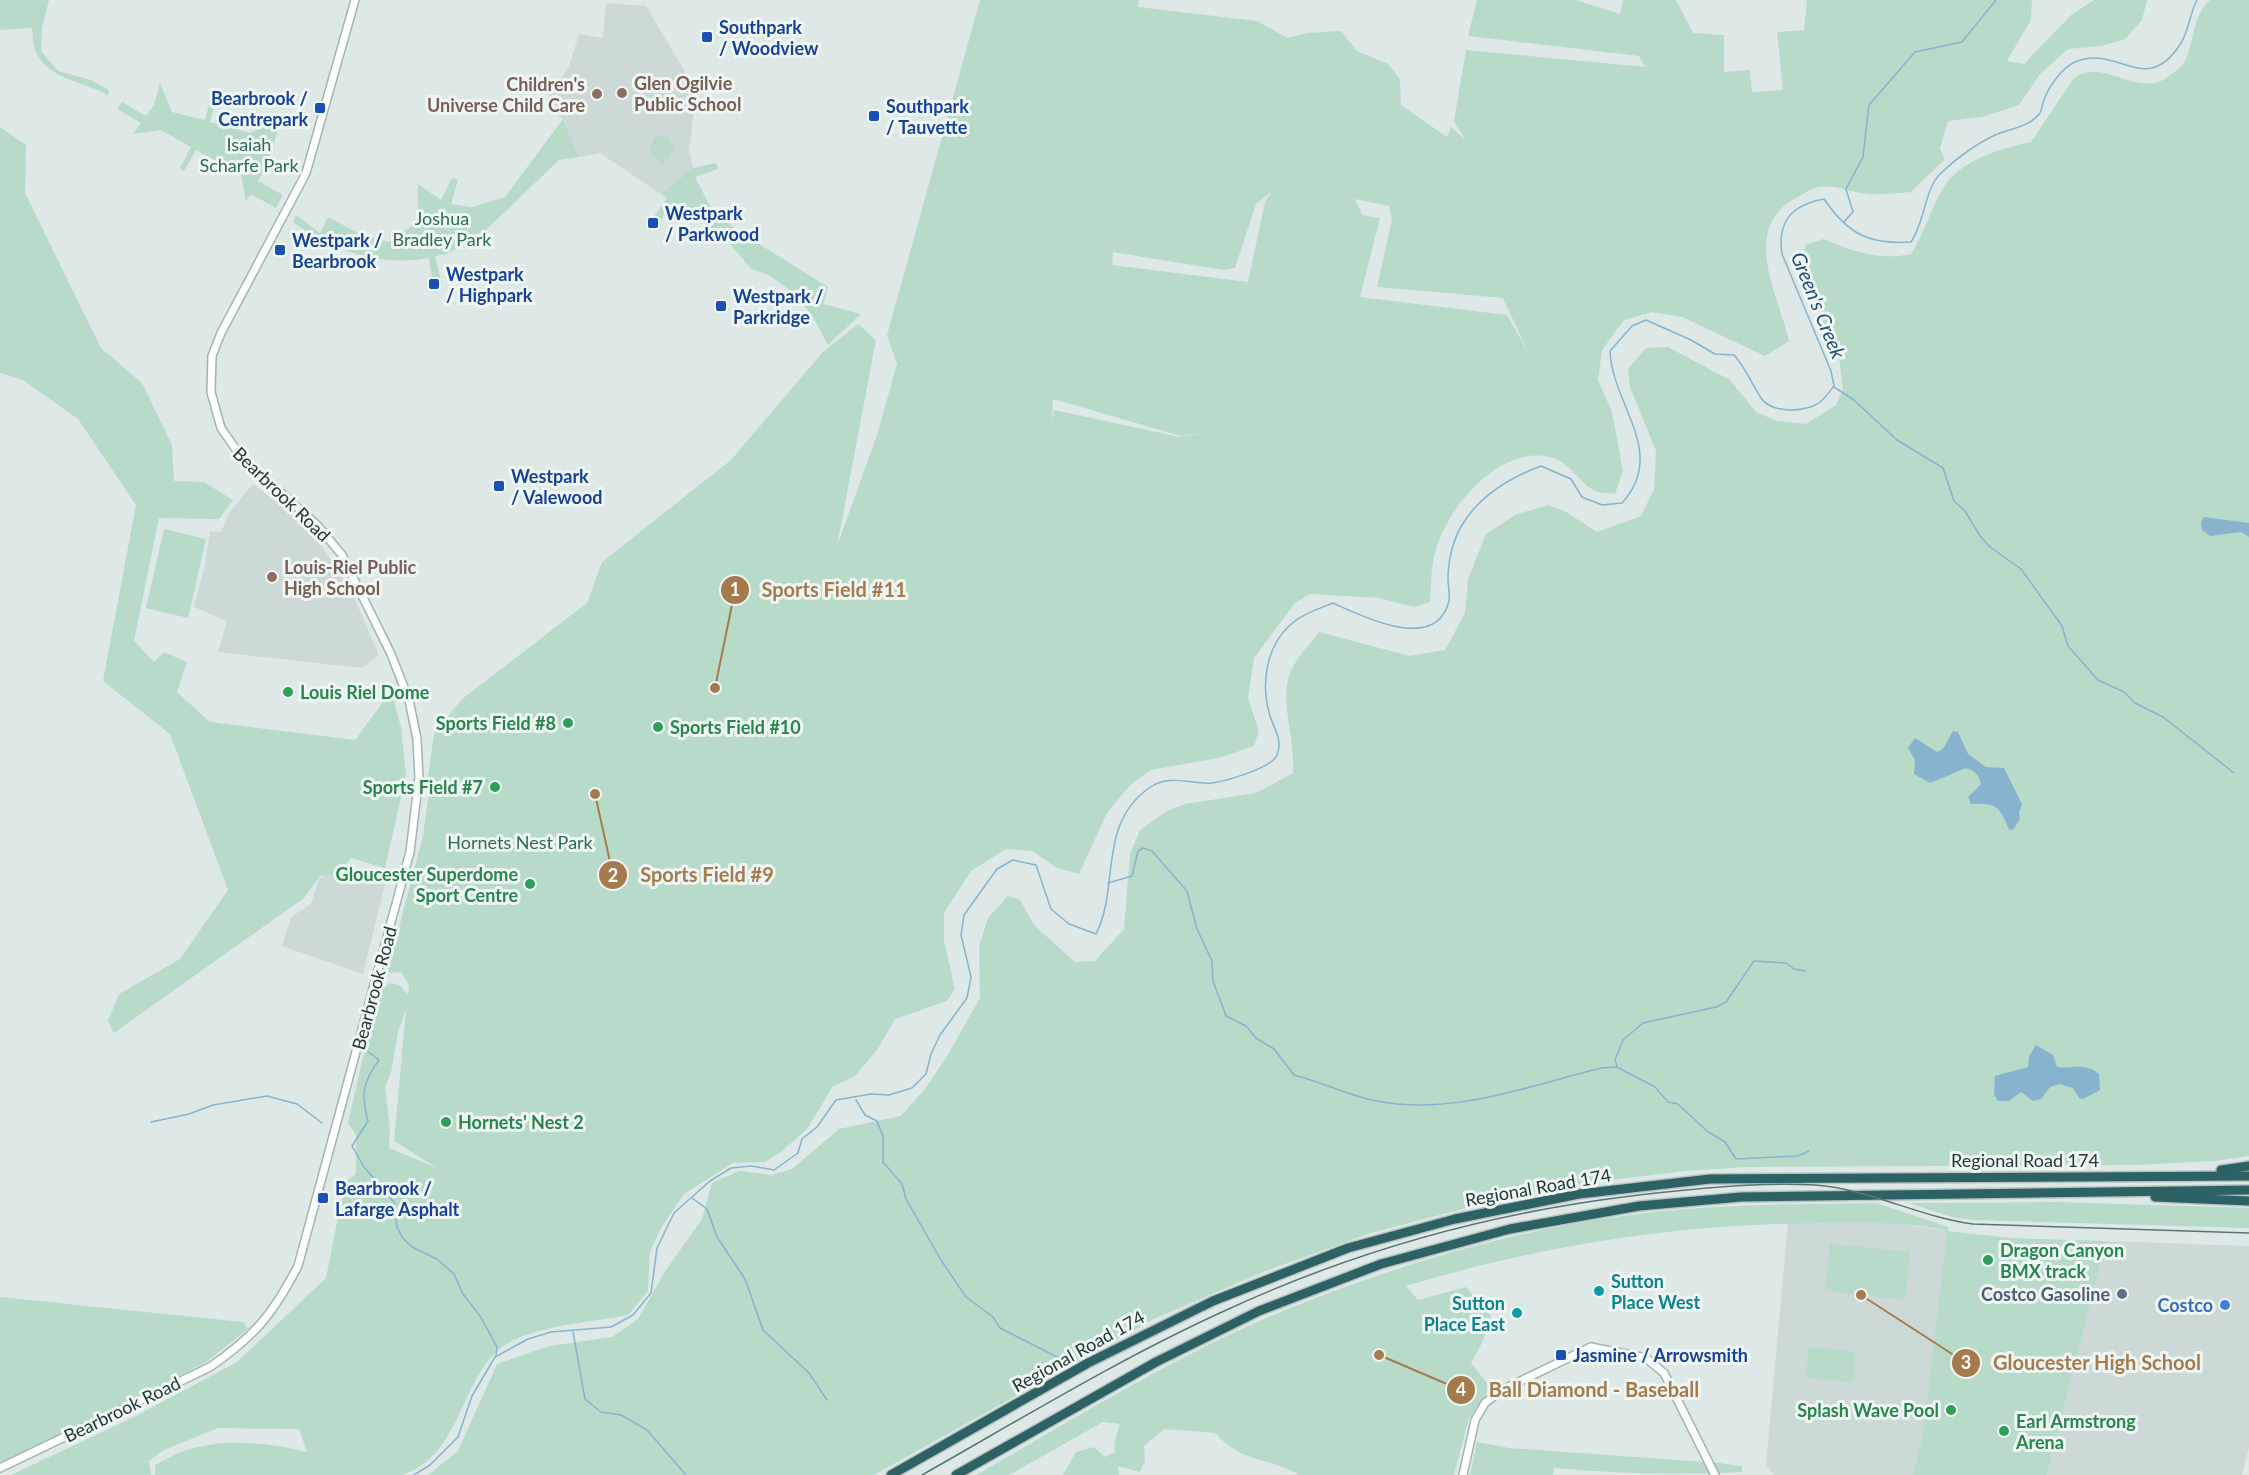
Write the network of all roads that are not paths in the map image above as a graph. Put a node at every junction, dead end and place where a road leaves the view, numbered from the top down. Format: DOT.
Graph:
graph roads {
  1 [pos="355,0"];
  2 [pos="2249,1166"];
  3 [pos="2249,1176"];
  4 [pos="2084,1177"];
  5 [pos="2249,1190"];
  6 [pos="2087,1193"];
  7 [pos="2249,1201"];
  8 [pos="0,1468"];
  9 [pos="891,1475"];
  10 [pos="956,1475"];
  11 [pos="1463,1475"];
  12 [pos="1715,1475"];
  1 -- 8 [label="street, Bearbrook Road"];
  2 -- 4 [label="highway"];
  3 -- 4 [label="highway, Regional Road 174"];
  4 -- 9 [label="highway, Regional Road 174"];
  5 -- 6 [label="highway, Regional Road 174"];
  6 -- 7 [label="highway"];
  6 -- 10 [label="highway, Regional Road 174"];
  11 -- 12 [label="street"];
}
